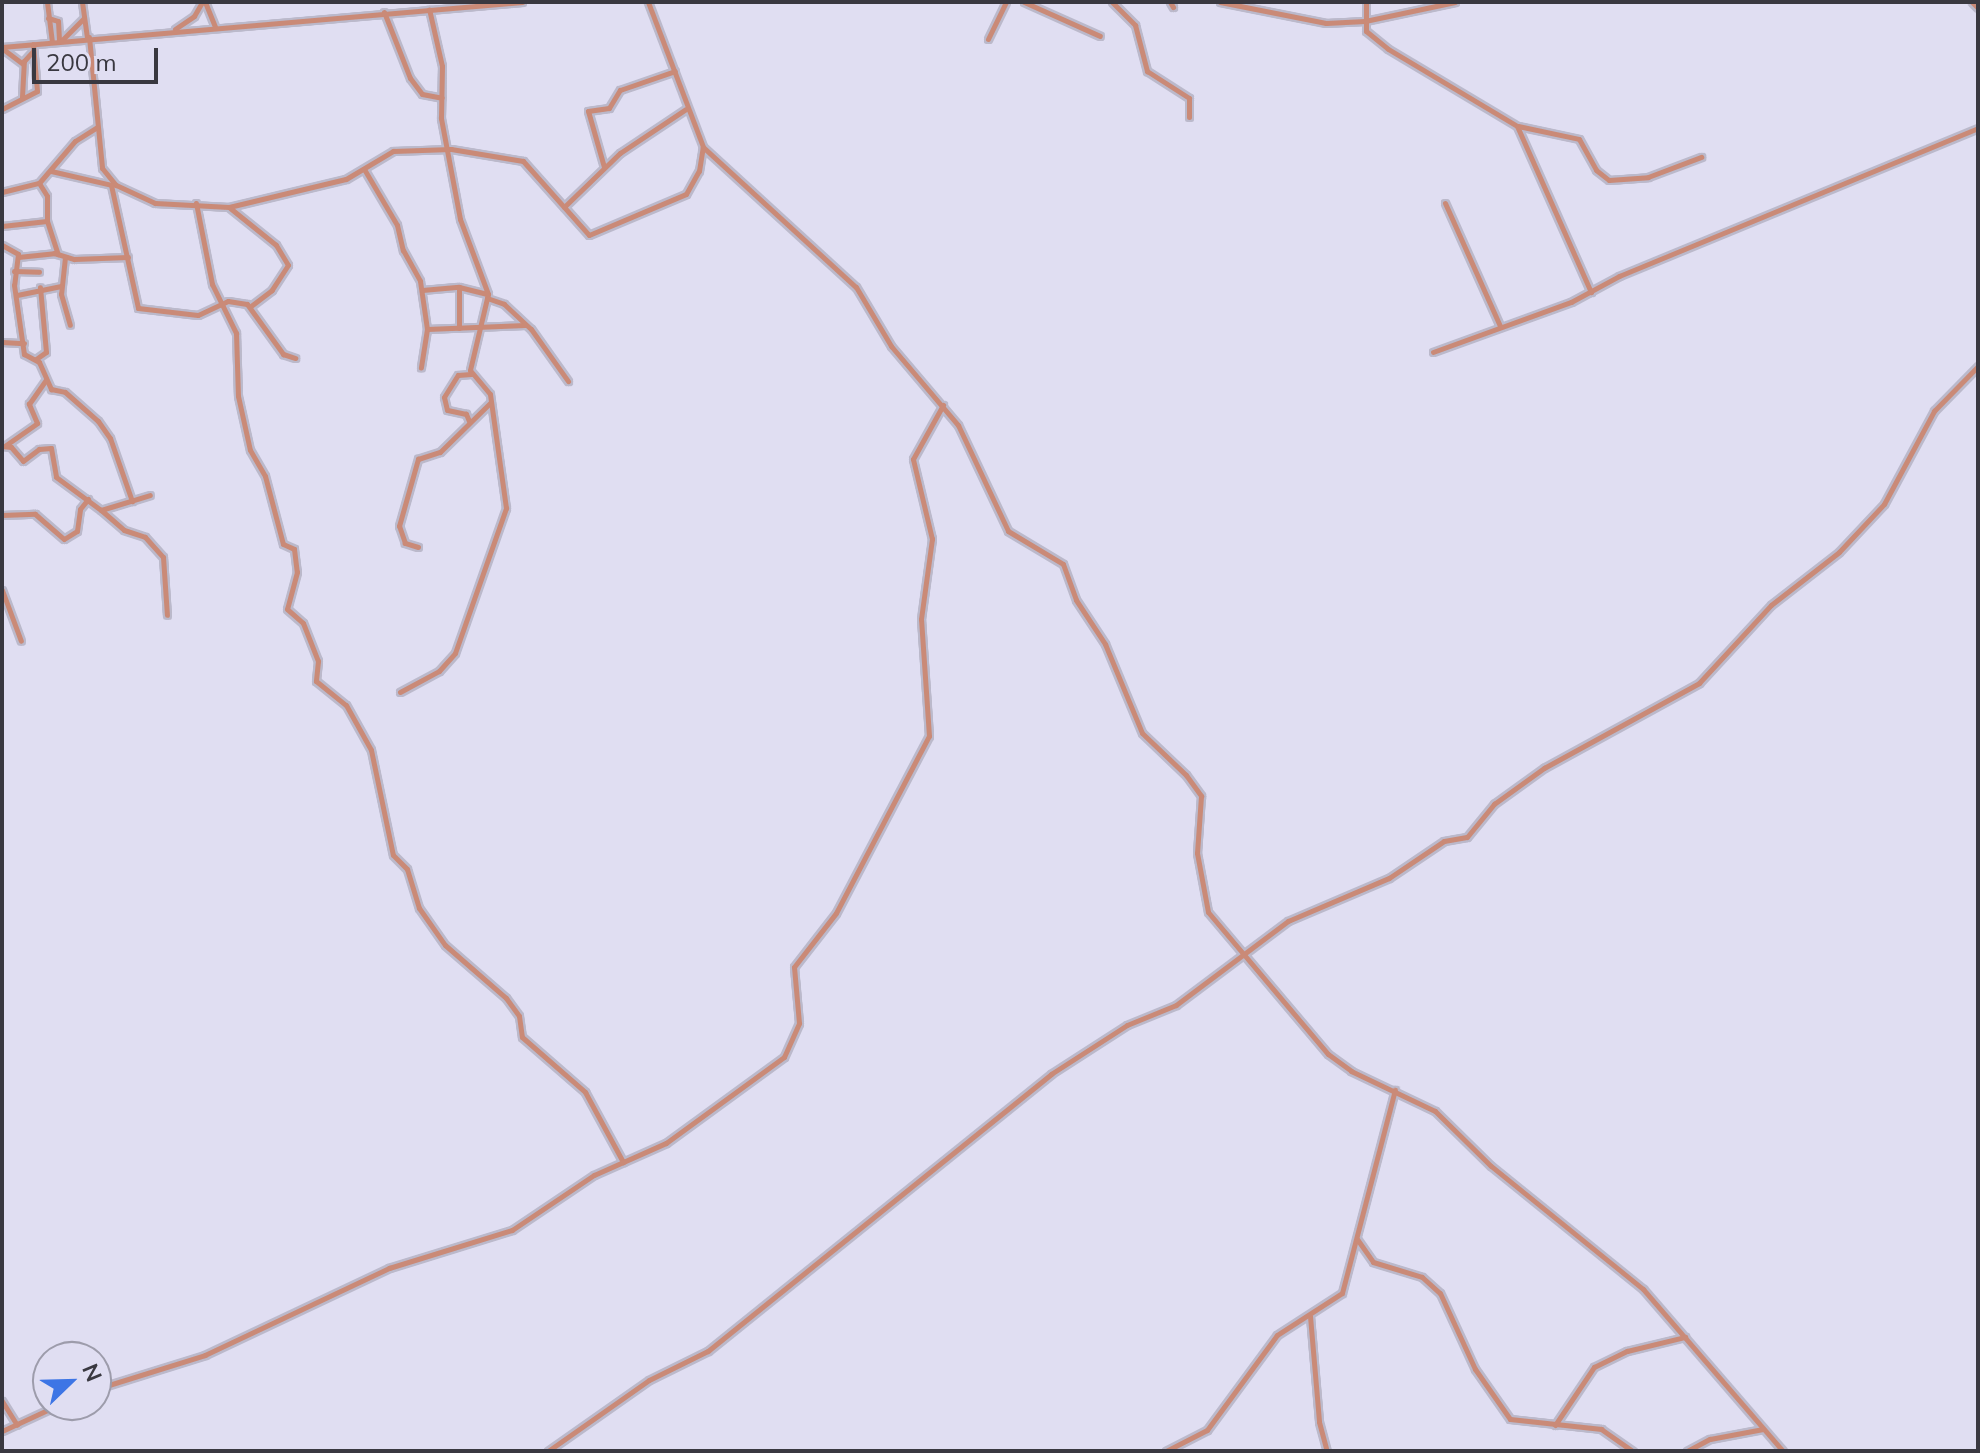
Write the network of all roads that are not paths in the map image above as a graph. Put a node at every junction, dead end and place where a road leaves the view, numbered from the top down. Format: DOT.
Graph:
graph roads {
  1 [pos="47,2"];
  2 [pos="82,2"];
  3 [pos="204,2"];
  4 [pos="521,2"];
  5 [pos="648,2"];
  6 [pos="1006,2"];
  7 [pos="1024,2"];
  8 [pos="1112,2"];
  9 [pos="1220,2"];
  10 [pos="1366,2"];
  11 [pos="1455,2"];
  12 [pos="1972,2"];
  13 [pos="494,3"];
  14 [pos="431,6"];
  15 [pos="1978,8"];
  16 [pos="384,12"];
  17 [pos="84,18"];
  18 [pos="1365,21"];
  19 [pos="215,27"];
  20 [pos="173,31"];
  21 [pos="1100,36"];
  22 [pos="88,38"];
  23 [pos="988,39"];
  24 [pos="58,41"];
  25 [pos="2,48"];
  26 [pos="33,48"];
  27 [pos="23,64"];
  28 [pos="675,71"];
  29 [pos="24,94"];
  30 [pos="442,98"];
  31 [pos="2,109"];
  32 [pos="686,109"];
  33 [pos="1189,117"];
  34 [pos="1517,126"];
  35 [pos="97,127"];
  36 [pos="1978,128"];
  37 [pos="703,147"];
  38 [pos="451,149"];
  39 [pos="1701,157"];
  40 [pos="604,167"];
  41 [pos="364,169"];
  42 [pos="51,171"];
  43 [pos="39,183"];
  44 [pos="113,185"];
  45 [pos="2,192"];
  46 [pos="196,203"];
  47 [pos="1445,203"];
  48 [pos="229,207"];
  49 [pos="564,207"];
  50 [pos="47,221"];
  51 [pos="2,226"];
  52 [pos="2,245"];
  53 [pos="62,255"];
  54 [pos="18,257"];
  55 [pos="128,257"];
  56 [pos="32,258"];
  57 [pos="14,271"];
  58 [pos="61,286"];
  59 [pos="40,287"];
  60 [pos="459,287"];
  61 [pos="422,290"];
  62 [pos="1591,292"];
  63 [pos="17,295"];
  64 [pos="488,296"];
  65 [pos="221,303"];
  66 [pos="251,306"];
  67 [pos="478,324"];
  68 [pos="70,325"];
  69 [pos="527,325"];
  70 [pos="1500,326"];
  71 [pos="459,328"];
  72 [pos="427,329"];
  73 [pos="2,342"];
  74 [pos="10,343"];
  75 [pos="24,343"];
  76 [pos="1433,352"];
  77 [pos="24,354"];
  78 [pos="295,358"];
  79 [pos="36,359"];
  80 [pos="1978,366"];
  81 [pos="421,368"];
  82 [pos="471,374"];
  83 [pos="46,380"];
  84 [pos="568,381"];
  85 [pos="491,402"];
  86 [pos="943,405"];
  87 [pos="469,421"];
  88 [pos="7,444"];
  89 [pos="150,495"];
  90 [pos="84,499"];
  91 [pos="132,501"];
  92 [pos="101,510"];
  93 [pos="2,515"];
  94 [pos="418,547"];
  95 [pos="2,590"];
  96 [pos="167,615"];
  97 [pos="21,641"];
  98 [pos="400,692"];
  99 [pos="1246,956"];
  100 [pos="1395,1090"];
  101 [pos="623,1162"];
  102 [pos="1357,1238"];
  103 [pos="1311,1315"];
  104 [pos="1685,1337"];
  105 [pos="112,1384"];
  106 [pos="2,1401"];
  107 [pos="32,1418"];
  108 [pos="17,1425"];
  109 [pos="1555,1425"];
  110 [pos="1764,1429"];
  111 [pos="2,1431"];
  112 [pos="548,1451"];
  113 [pos="1166,1451"];
  114 [pos="1327,1451"];
  115 [pos="1633,1451"];
  116 [pos="1687,1451"];
  117 [pos="1783,1451"];
  1 -- 24 [label="street"];
  2 -- 17 [label="street"];
  3 -- 19 [label="street"];
  3 -- 20 [label="street"];
  4 -- 13 [label="street"];
  5 -- 28 [label="street"];
  6 -- 23 [label="street"];
  7 -- 21 [label="street"];
  8 -- 33 [label="street"];
  9 -- 18 [label="street"];
  10 -- 18 [label="street"];
  11 -- 18 [label="street"];
  12 -- 15 [label="street"];
  13 -- 14 [label="street"];
  14 -- 16 [label="street"];
  14 -- 30 [label="street"];
  16 -- 19 [label="street"];
  16 -- 30 [label="street"];
  17 -- 22 [label="street"];
  17 -- 24 [label="street"];
  18 -- 34 [label="street"];
  19 -- 20 [label="street"];
  20 -- 22 [label="street"];
  22 -- 24 [label="street"];
  22 -- 35 [label="street"];
  24 -- 26 [label="street"];
  25 -- 26 [label="street"];
  25 -- 27 [label="street"];
  26 -- 27 [label="street"];
  26 -- 29 [label="street"];
  27 -- 29 [label="street"];
  28 -- 32 [label="street"];
  28 -- 40 [label="street"];
  29 -- 31 [label="street"];
  30 -- 38 [label="street"];
  32 -- 37 [label="street"];
  32 -- 40 [label="street"];
  34 -- 39 [label="street"];
  34 -- 62 [label="street"];
  35 -- 42 [label="street"];
  35 -- 44 [label="street"];
  36 -- 62 [label="street"];
  37 -- 49 [label="street"];
  37 -- 86 [label="street"];
  38 -- 41 [label="street"];
  38 -- 49 [label="street"];
  38 -- 64 [label="street"];
  40 -- 49 [label="street"];
  41 -- 48 [label="street"];
  41 -- 61 [label="street"];
  42 -- 43 [label="street"];
  42 -- 44 [label="street"];
  43 -- 45 [label="street"];
  43 -- 50 [label="street"];
  44 -- 46 [label="street"];
  44 -- 55 [label="street"];
  46 -- 48 [label="street"];
  46 -- 65 [label="street"];
  47 -- 70 [label="street"];
  48 -- 66 [label="street"];
  50 -- 51 [label="street"];
  50 -- 53 [label="street"];
  52 -- 54 [label="street"];
  53 -- 55 [label="street"];
  53 -- 56 [label="street"];
  53 -- 58 [label="street"];
  54 -- 56 [label="street"];
  54 -- 57 [label="street"];
  55 -- 65 [label="street"];
  56 -- 57 [label="street"];
  57 -- 63 [label="street"];
  58 -- 59 [label="street"];
  58 -- 68 [label="street"];
  59 -- 63 [label="street"];
  59 -- 79 [label="street"];
  60 -- 61 [label="street"];
  60 -- 64 [label="street"];
  60 -- 71 [label="street"];
  61 -- 72 [label="street"];
  62 -- 70 [label="street"];
  63 -- 75 [label="street"];
  64 -- 67 [label="street"];
  64 -- 69 [label="street"];
  65 -- 66 [label="street"];
  65 -- 101 [label="street"];
  66 -- 78 [label="street"];
  67 -- 69 [label="street"];
  67 -- 71 [label="street"];
  67 -- 82 [label="street"];
  69 -- 84 [label="street"];
  70 -- 76 [label="street"];
  71 -- 72 [label="street"];
  72 -- 81 [label="street"];
  73 -- 74 [label="street"];
  74 -- 75 [label="street"];
  74 -- 77 [label="street"];
  75 -- 77 [label="street"];
  77 -- 79 [label="street"];
  79 -- 83 [label="street"];
  80 -- 99 [label="street"];
  82 -- 85 [label="street"];
  82 -- 87 [label="street"];
  83 -- 88 [label="street"];
  83 -- 91 [label="street"];
  85 -- 87 [label="street"];
  85 -- 98 [label="street"];
  86 -- 99 [label="street"];
  86 -- 101 [label="street"];
  87 -- 94 [label="street"];
  88 -- 90 [label="street"];
  89 -- 91 [label="street"];
  90 -- 92 [label="street"];
  90 -- 93 [label="street"];
  91 -- 92 [label="street"];
  92 -- 96 [label="street"];
  95 -- 97 [label="street"];
  99 -- 100 [label="street"];
  99 -- 112 [label="street"];
  100 -- 102 [label="street"];
  100 -- 104 [label="street"];
  101 -- 105 [label="street"];
  102 -- 103 [label="street"];
  102 -- 109 [label="street"];
  103 -- 113 [label="street"];
  103 -- 114 [label="street"];
  104 -- 109 [label="street"];
  104 -- 110 [label="street"];
  106 -- 108 [label="street"];
  107 -- 108 [label="street"];
  108 -- 111 [label="street"];
  109 -- 115 [label="street"];
  110 -- 116 [label="street"];
  110 -- 117 [label="street"];
}
